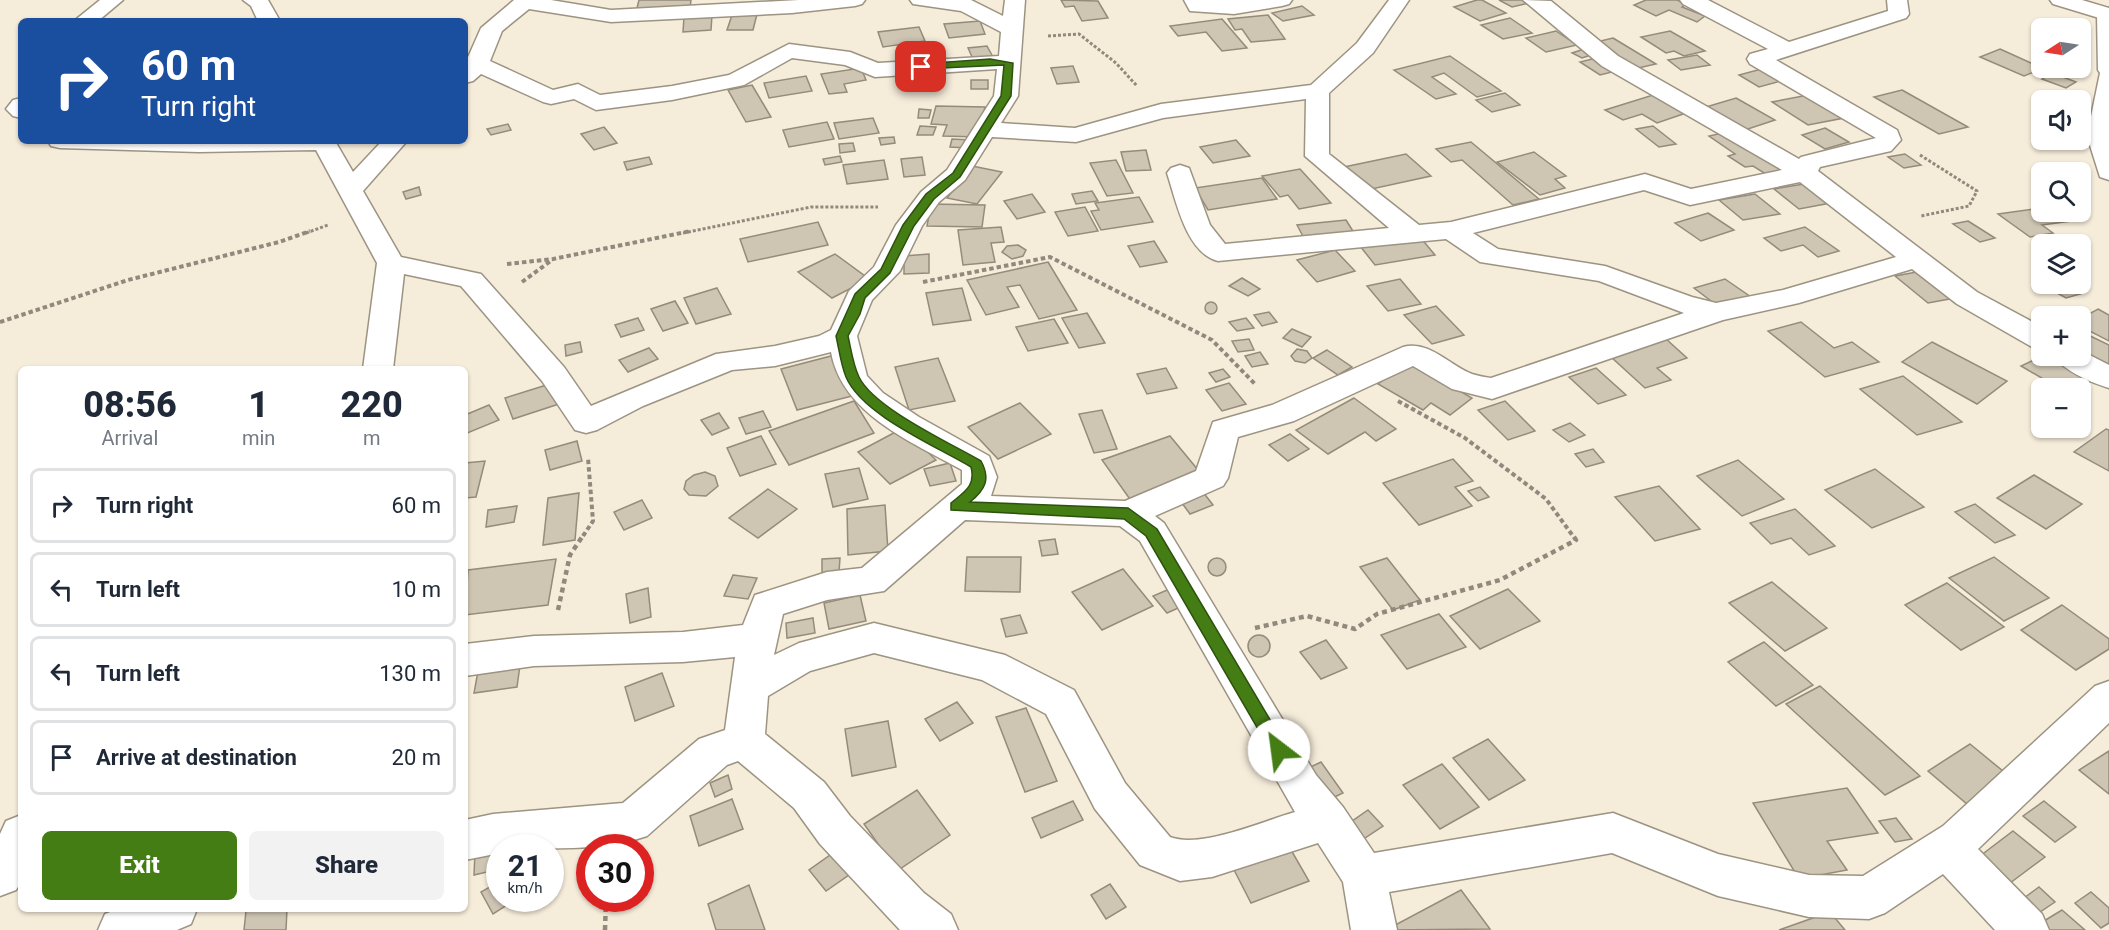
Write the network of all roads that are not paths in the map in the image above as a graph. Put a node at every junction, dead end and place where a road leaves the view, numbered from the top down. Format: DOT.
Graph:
graph roads {
  1 [pos="113,0"];
  2 [pos="253,0"];
  3 [pos="855,0"];
  4 [pos="920,0"];
  5 [pos="1194,0"];
  6 [pos="1282,0"];
  7 [pos="1400,0"];
  8 [pos="1533,0"];
  9 [pos="1690,0"];
  10 [pos="1897,0"];
  11 [pos="2060,0"];
  12 [pos="526,1"];
  13 [pos="962,3"];
  14 [pos="792,7"];
  15 [pos="1013,14"];
  16 [pos="2108,15"];
  17 [pos="89,18"];
  18 [pos="267,18"];
  19 [pos="1787,50"];
  20 [pos="789,51"];
  21 [pos="1009,63"];
  22 [pos="471,70"];
  23 [pos="2109,70"];
  24 [pos="2109,77"];
  25 [pos="1318,91"];
  26 [pos="986,129"];
  27 [pos="165,144"];
  28 [pos="241,144"];
  29 [pos="325,144"];
  30 [pos="392,144"];
  31 [pos="2109,172"];
  32 [pos="1180,173"];
  33 [pos="1805,173"];
  34 [pos="350,190"];
  35 [pos="1451,230"];
  36 [pos="1413,234"];
  37 [pos="1915,260"];
  38 [pos="391,263"];
  39 [pos="1716,312"];
  40 [pos="2031,334"];
  41 [pos="842,336"];
  42 [pos="378,366"];
  43 [pos="2087,366"];
  44 [pos="2109,378"];
  45 [pos="956,507"];
  46 [pos="1128,514"];
  47 [pos="756,639"];
  48 [pos="468,660"];
  49 [pos="749,688"];
  50 [pos="2109,698"];
  51 [pos="744,741"];
  52 [pos="1328,821"];
  53 [pos="468,839"];
  54 [pos="18,842"];
  55 [pos="1947,847"];
  56 [pos="0,875"];
  57 [pos="1364,876"];
  58 [pos="167,912"];
  59 [pos="121,930"];
  60 [pos="935,930"];
  61 [pos="1374,930"];
  62 [pos="2026,930"];
  1 -- 17 [label="street"];
  2 -- 18 [label="street"];
  3 -- 14 [label="street"];
  4 -- 13 [label="street"];
  5 -- 6 [label="street"];
  7 -- 25 [label="street"];
  8 -- 33 [label="street"];
  9 -- 19 [label="street"];
  10 -- 19 [label="street"];
  11 -- 16 [label="street"];
  12 -- 14 [label="street"];
  12 -- 22 [label="street"];
  13 -- 15 [label="street"];
  14 -- 20 [label="street"];
  15 -- 21 [label="street"];
  16 -- 23 [label="street"];
  19 -- 33 [label="street"];
  20 -- 21 [label="street"];
  20 -- 22 [label="street"];
  21 -- 26 [label="street"];
  24 -- 31 [label="street"];
  25 -- 26 [label="street"];
  25 -- 36 [label="street"];
  26 -- 41 [label="street"];
  27 -- 28 [label="street"];
  29 -- 34 [label="street"];
  30 -- 34 [label="street"];
  32 -- 36 [label="street"];
  33 -- 35 [label="street"];
  33 -- 37 [label="street"];
  34 -- 38 [label="street"];
  35 -- 36 [label="street"];
  35 -- 39 [label="street"];
  37 -- 39 [label="street"];
  37 -- 40 [label="street"];
  38 -- 41 [label="street"];
  38 -- 42 [label="street"];
  39 -- 46 [label="street"];
  41 -- 45 [label="street"];
  43 -- 44 [label="street"];
  45 -- 46 [label="street"];
  45 -- 47 [label="street"];
  46 -- 52 [label="street"];
  47 -- 48 [label="street"];
  47 -- 49 [label="street"];
  49 -- 51 [label="street"];
  49 -- 52 [label="street"];
  50 -- 55 [label="street"];
  51 -- 53 [label="street"];
  51 -- 60 [label="street"];
  52 -- 57 [label="street"];
  54 -- 56 [label="street"];
  55 -- 57 [label="street"];
  55 -- 62 [label="street"];
  57 -- 61 [label="street"];
  58 -- 59 [label="street"];
}
